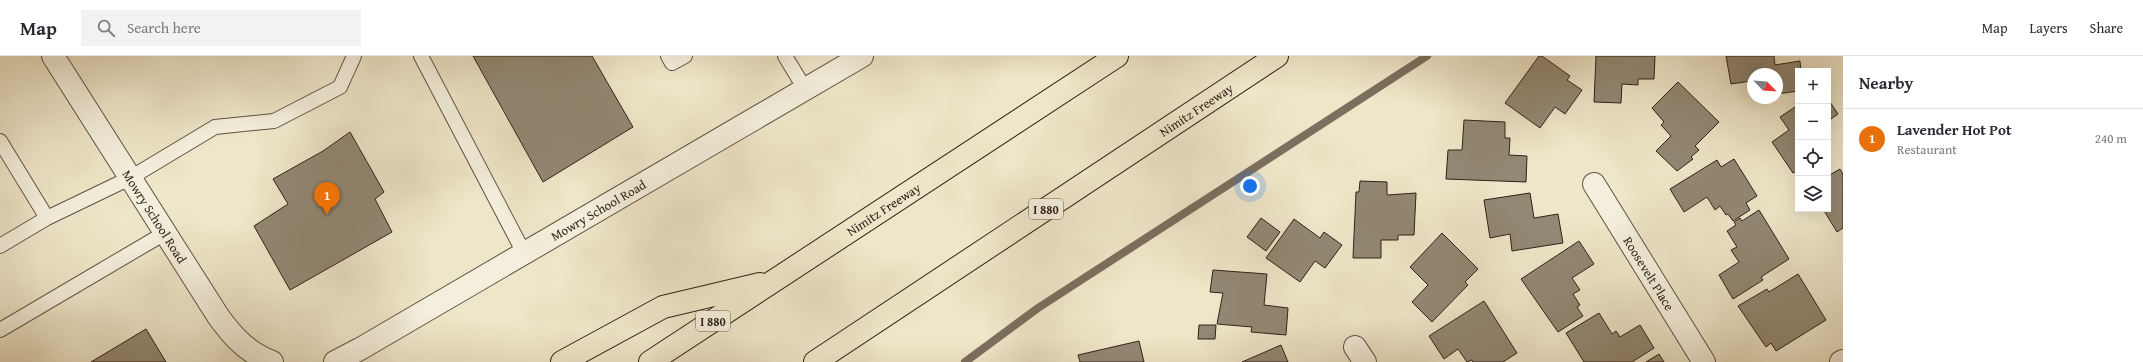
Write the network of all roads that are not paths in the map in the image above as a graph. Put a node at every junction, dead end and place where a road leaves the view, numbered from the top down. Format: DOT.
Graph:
graph roads {
  1 [pos="53,56"];
  2 [pos="354,56"];
  3 [pos="421,56"];
  4 [pos="668,56"];
  5 [pos="685,56"];
  6 [pos="785,56"];
  7 [pos="862,56"];
  8 [pos="1117,56"];
  9 [pos="1277,56"];
  10 [pos="805,89"];
  11 [pos="0,141"];
  12 [pos="130,178"];
  13 [pos="1594,184"];
  14 [pos="47,218"];
  15 [pos="165,233"];
  16 [pos="0,246"];
  17 [pos="524,253"];
  18 [pos="775,280"];
  19 [pos="0,330"];
  20 [pos="272,362"];
  21 [pos="334,362"];
  22 [pos="562,362"];
  23 [pos="650,362"];
  24 [pos="815,362"];
  25 [pos="1704,362"];
  1 -- 12 [label="street, Mowry School Road"];
  2 -- 12 [label="lane"];
  3 -- 17 [label="lane"];
  4 -- 5 [label="lane"];
  6 -- 10 [label="lane"];
  7 -- 10 [label="street, Mowry School Road"];
  8 -- 18 [label="highway, Nimitz Freeway / I 880"];
  9 -- 24 [label="highway, Nimitz Freeway / I 880"];
  10 -- 17 [label="street, Mowry School Road"];
  11 -- 14 [label="lane"];
  12 -- 14 [label="lane"];
  12 -- 15 [label="street, Mowry School Road"];
  13 -- 25 [label="street, Roosevelt Place"];
  14 -- 16 [label="lane"];
  15 -- 19 [label="lane"];
  15 -- 20 [label="street, Mowry School Road"];
  17 -- 21 [label="street, Mowry School Road"];
  18 -- 22 [label="highway"];
  18 -- 23 [label="highway, Nimitz Freeway / I 880"];
}
